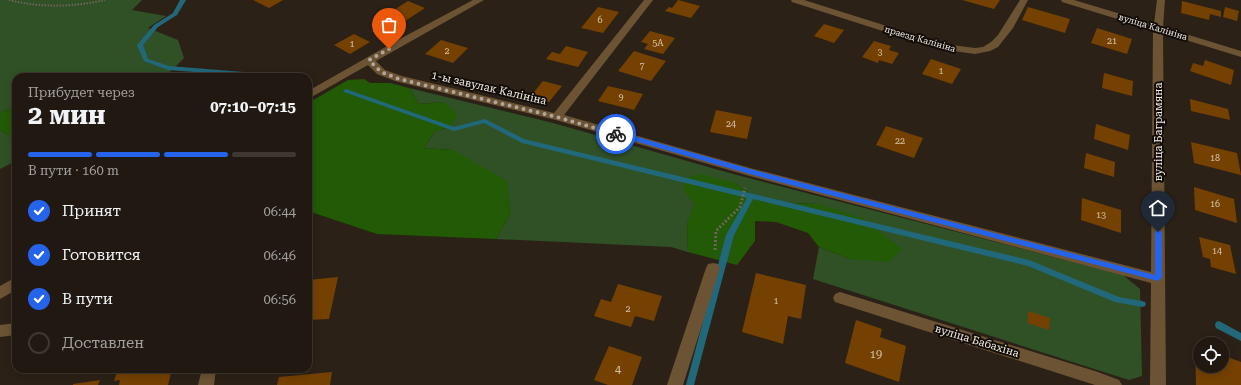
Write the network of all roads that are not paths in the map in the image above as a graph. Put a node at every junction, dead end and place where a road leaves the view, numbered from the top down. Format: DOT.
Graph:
graph roads {
  1 [pos="480,0"];
  2 [pos="649,0"];
  3 [pos="795,0"];
  4 [pos="1024,0"];
  5 [pos="1065,0"];
  6 [pos="1161,0"];
  7 [pos="1158,28"];
  8 [pos="1241,54"];
  9 [pos="369,60"];
  10 [pos="312,94"];
  11 [pos="557,117"];
  12 [pos="713,268"];
  13 [pos="1158,278"];
  14 [pos="12,286"];
  15 [pos="0,293"];
  16 [pos="840,298"];
  17 [pos="12,330"];
  18 [pos="0,331"];
  19 [pos="208,373"];
  20 [pos="206,385"];
  21 [pos="675,385"];
  22 [pos="1114,385"];
  23 [pos="1158,385"];
  1 -- 9 [label="street"];
  2 -- 11 [label="street, 1-ы завулак Калініна"];
  3 -- 4 [label="street, праезд Калініна"];
  5 -- 7 [label="street, вуліца Калініна"];
  6 -- 7 [label="street, вуліца Баграмяна"];
  7 -- 8 [label="street, вуліца Калініна"];
  7 -- 13 [label="street, вуліца Баграмяна"];
  9 -- 10 [label="street"];
  9 -- 11 [label="street, 1-ы завулак Калініна"];
  11 -- 13 [label="street"];
  12 -- 21 [label="street"];
  13 -- 23 [label="street, вуліца Баграмяна"];
  14 -- 15 [label="street"];
  16 -- 22 [label="street, вуліца Бабахіна"];
  17 -- 18 [label="street"];
  19 -- 20 [label="street"];
}
